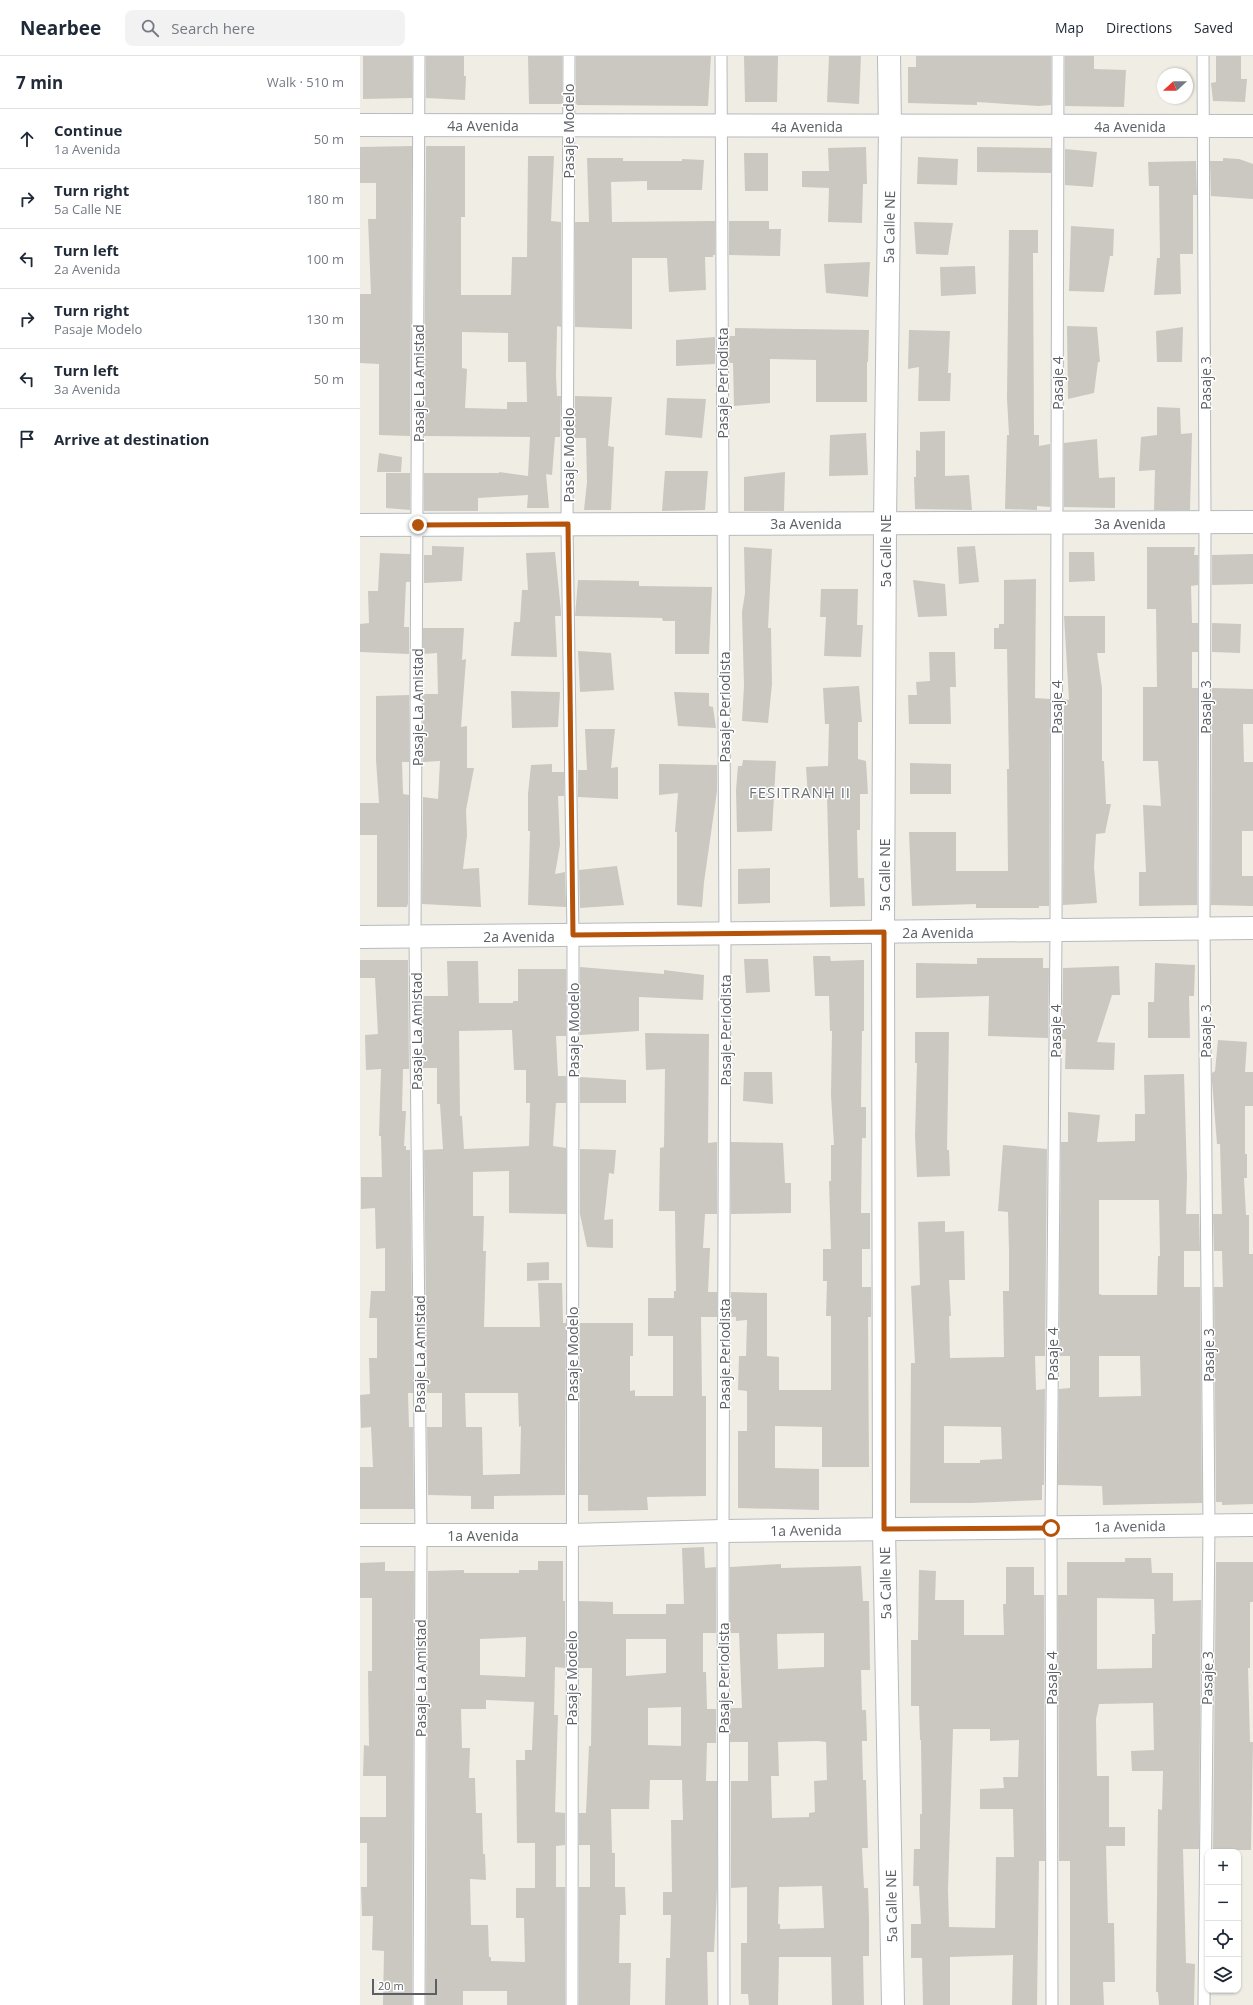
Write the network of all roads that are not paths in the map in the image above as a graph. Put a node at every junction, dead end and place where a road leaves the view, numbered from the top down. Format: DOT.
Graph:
graph roads {
  1 [pos="419,56"];
  2 [pos="569,56"];
  3 [pos="721,56"];
  4 [pos="889,56"];
  5 [pos="1058,56"];
  6 [pos="1203,56"];
  7 [pos="360,125"];
  8 [pos="418,125"];
  9 [pos="568,125"];
  10 [pos="722,126"];
  11 [pos="890,126"];
  12 [pos="1058,126"];
  13 [pos="1204,126"];
  14 [pos="1253,126"];
  15 [pos="1253,522"];
  16 [pos="885,523"];
  17 [pos="1057,523"];
  18 [pos="1205,523"];
  19 [pos="568,524"];
  20 [pos="723,524"];
  21 [pos="360,525"];
  22 [pos="418,525"];
  23 [pos="1204,928"];
  24 [pos="1253,928"];
  25 [pos="1056,931"];
  26 [pos="884,932"];
  27 [pos="725,934"];
  28 [pos="573,935"];
  29 [pos="415,936"];
  30 [pos="360,937"];
  31 [pos="1209,1525"];
  32 [pos="1253,1526"];
  33 [pos="1051,1528"];
  34 [pos="884,1529"];
  35 [pos="723,1531"];
  36 [pos="360,1535"];
  37 [pos="421,1535"];
  38 [pos="571,1535"];
  39 [pos="419,2005"];
  40 [pos="572,2005"];
  41 [pos="724,2005"];
  42 [pos="893,2005"];
  43 [pos="1052,2005"];
  44 [pos="1204,2005"];
  1 -- 8 [label="lane, Pasaje La Amistad"];
  2 -- 9 [label="lane, Pasaje Modelo"];
  3 -- 10 [label="lane, Pasaje Periodista"];
  4 -- 11 [label="street, 5a Calle NE"];
  5 -- 12 [label="lane, Pasaje 4"];
  6 -- 13 [label="lane, Pasaje 3"];
  7 -- 8 [label="street, 4a Avenida"];
  8 -- 9 [label="street, 4a Avenida"];
  8 -- 22 [label="lane, Pasaje La Amistad"];
  9 -- 10 [label="street, 4a Avenida"];
  9 -- 19 [label="lane, Pasaje Modelo"];
  10 -- 11 [label="street, 4a Avenida"];
  10 -- 20 [label="lane, Pasaje Periodista"];
  11 -- 12 [label="street, 4a Avenida"];
  11 -- 16 [label="street, 5a Calle NE"];
  12 -- 13 [label="street, 4a Avenida"];
  12 -- 17 [label="lane, Pasaje 4"];
  13 -- 14 [label="street, 4a Avenida"];
  13 -- 18 [label="lane, Pasaje 3"];
  15 -- 18 [label="street, 3a Avenida"];
  16 -- 17 [label="street, 3a Avenida"];
  16 -- 20 [label="street, 3a Avenida"];
  16 -- 26 [label="street, 5a Calle NE"];
  17 -- 18 [label="street, 3a Avenida"];
  17 -- 25 [label="lane, Pasaje 4"];
  18 -- 23 [label="lane, Pasaje 3"];
  19 -- 20 [label="street, 3a Avenida"];
  19 -- 22 [label="street, 3a Avenida"];
  19 -- 28 [label="lane, Pasaje Modelo"];
  20 -- 27 [label="lane, Pasaje Periodista"];
  21 -- 22 [label="street, 3a Avenida"];
  22 -- 29 [label="lane, Pasaje La Amistad"];
  23 -- 24 [label="street, 2a Avenida"];
  23 -- 25 [label="street, 2a Avenida"];
  23 -- 31 [label="lane, Pasaje 3"];
  25 -- 26 [label="street, 2a Avenida"];
  25 -- 33 [label="lane, Pasaje 4"];
  26 -- 27 [label="street, 2a Avenida"];
  26 -- 34 [label="street, 5a Calle NE"];
  27 -- 28 [label="street, 2a Avenida"];
  27 -- 35 [label="lane, Pasaje Periodista"];
  28 -- 29 [label="street, 2a Avenida"];
  28 -- 38 [label="lane, Pasaje Modelo"];
  29 -- 30 [label="street, 2a Avenida"];
  29 -- 37 [label="lane, Pasaje La Amistad"];
  31 -- 32 [label="street, 1a Avenida"];
  31 -- 33 [label="street, 1a Avenida"];
  31 -- 44 [label="lane, Pasaje 3"];
  33 -- 34 [label="street, 1a Avenida"];
  33 -- 43 [label="lane, Pasaje 4"];
  34 -- 35 [label="street, 1a Avenida"];
  34 -- 42 [label="street, 5a Calle NE"];
  35 -- 38 [label="street, 1a Avenida"];
  35 -- 41 [label="lane, Pasaje Periodista"];
  36 -- 37 [label="street, 1a Avenida"];
  37 -- 38 [label="street, 1a Avenida"];
  37 -- 39 [label="lane, Pasaje La Amistad"];
  38 -- 40 [label="lane, Pasaje Modelo"];
}
